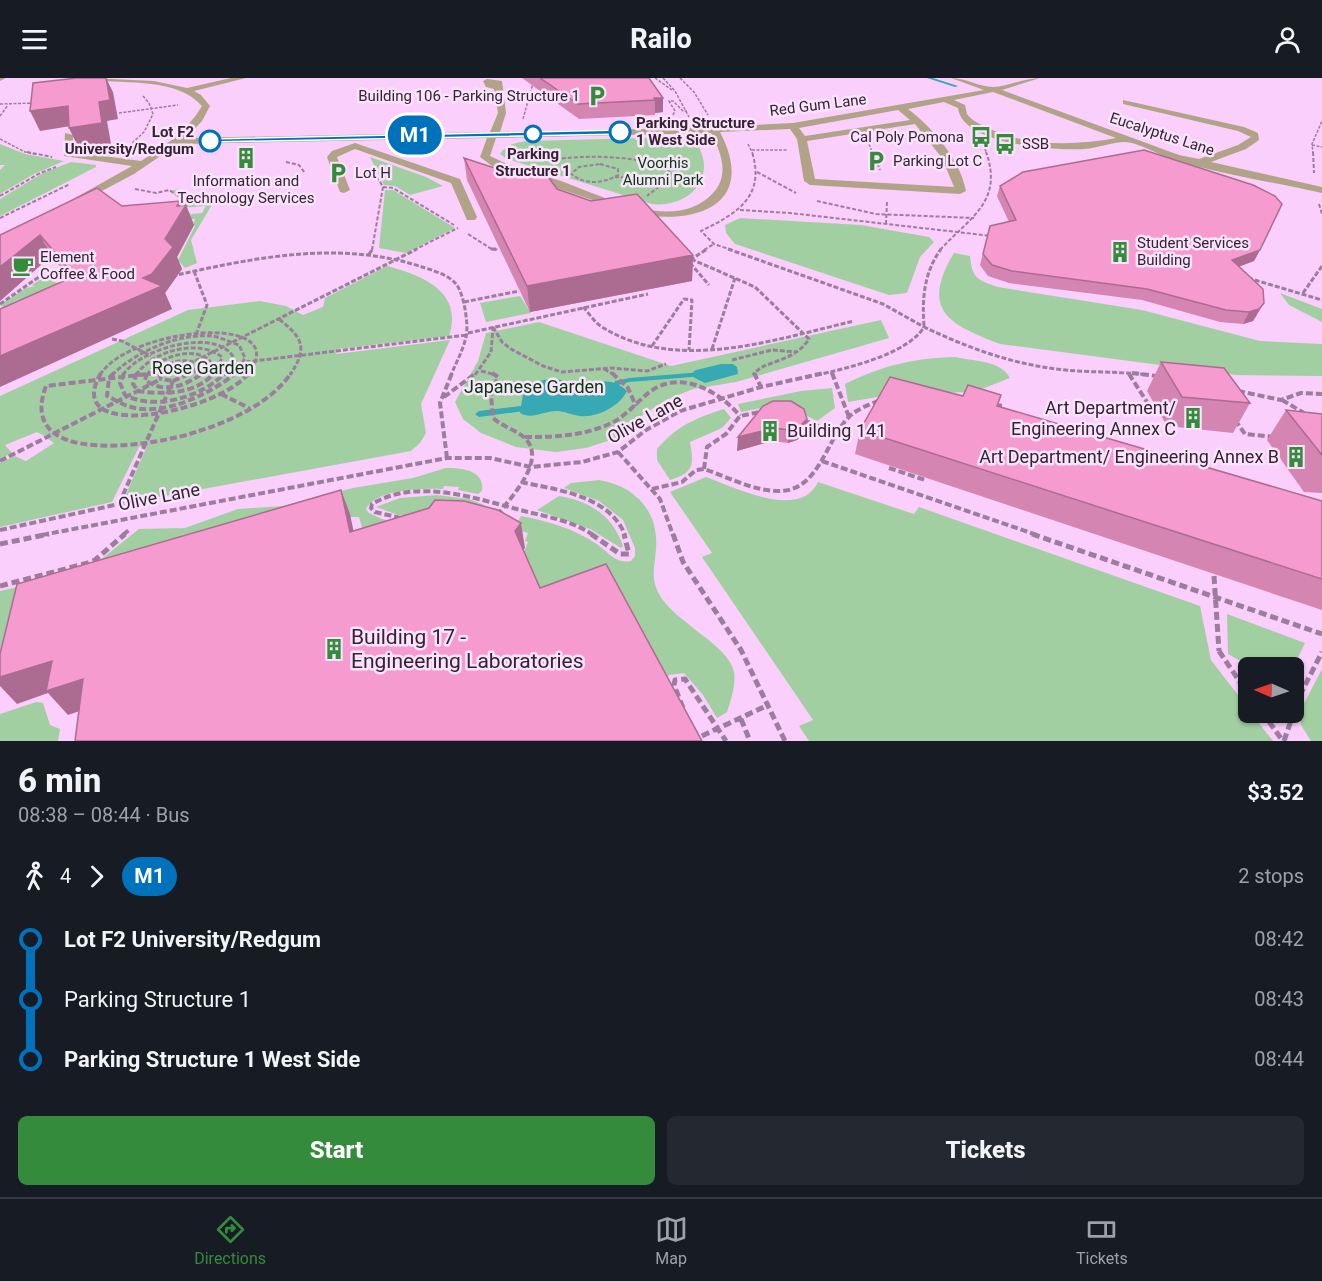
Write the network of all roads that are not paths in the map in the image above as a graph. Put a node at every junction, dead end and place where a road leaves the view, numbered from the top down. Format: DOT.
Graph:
graph roads {
  1 [pos="93,78"];
  2 [pos="242,78"];
  3 [pos="955,78"];
  4 [pos="1036,78"];
  5 [pos="497,87"];
  6 [pos="188,90"];
  7 [pos="996,90"];
  8 [pos="946,100"];
  9 [pos="962,107"];
  10 [pos="901,108"];
  11 [pos="918,121"];
  12 [pos="1212,122"];
  13 [pos="450,126"];
  14 [pos="793,126"];
  15 [pos="412,127"];
  16 [pos="714,129"];
  17 [pos="494,134"];
  18 [pos="68,135"];
  19 [pos="384,136"];
  20 [pos="335,137"];
  21 [pos="802,139"];
  22 [pos="1126,139"];
  23 [pos="174,141"];
  24 [pos="1097,144"];
  25 [pos="355,146"];
  26 [pos="1198,163"];
  27 [pos="143,164"];
  28 [pos="344,190"];
  29 [pos="1318,190"];
  30 [pos="69,205"];
  31 [pos="471,216"];
  1 -- 6 [label="street"];
  2 -- 6 [label="street"];
  3 -- 7 [label="street, Eucalyptus Lane"];
  4 -- 7 [label="street, Red Gum Lane"];
  5 -- 17 [label="street"];
  6 -- 23 [label="street"];
  7 -- 8 [label="street, Red Gum Lane"];
  7 -- 22 [label="street, Eucalyptus Lane"];
  8 -- 9 [label="street"];
  8 -- 10 [label="street, Red Gum Lane"];
  9 -- 24 [label="street"];
  9 -- 24 [label="street"];
  10 -- 11 [label="street"];
  10 -- 14 [label="street, Red Gum Lane"];
  11 -- 21 [label="street"];
  11 -- 21 [label="street"];
  12 -- 12 [label="street"];
  12 -- 26 [label="street"];
  13 -- 15 [label="street"];
  14 -- 16 [label="street, Red Gum Lane"];
  14 -- 21 [label="street"];
  16 -- 17 [label="street, Red Gum Lane"];
  16 -- 17 [label="street"];
  17 -- 19 [label="street, Red Gum Lane"];
  18 -- 27 [label="street"];
  19 -- 20 [label="street, Red Gum Lane"];
  19 -- 25 [label="street"];
  20 -- 23 [label="street, Red Gum Lane"];
  20 -- 25 [label="street"];
  22 -- 24 [label="street"];
  22 -- 26 [label="street, Eucalyptus Lane"];
  23 -- 27 [label="street"];
  25 -- 28 [label="street"];
  25 -- 31 [label="street"];
  26 -- 29 [label="street, Eucalyptus Lane"];
  27 -- 30 [label="street"];
}
